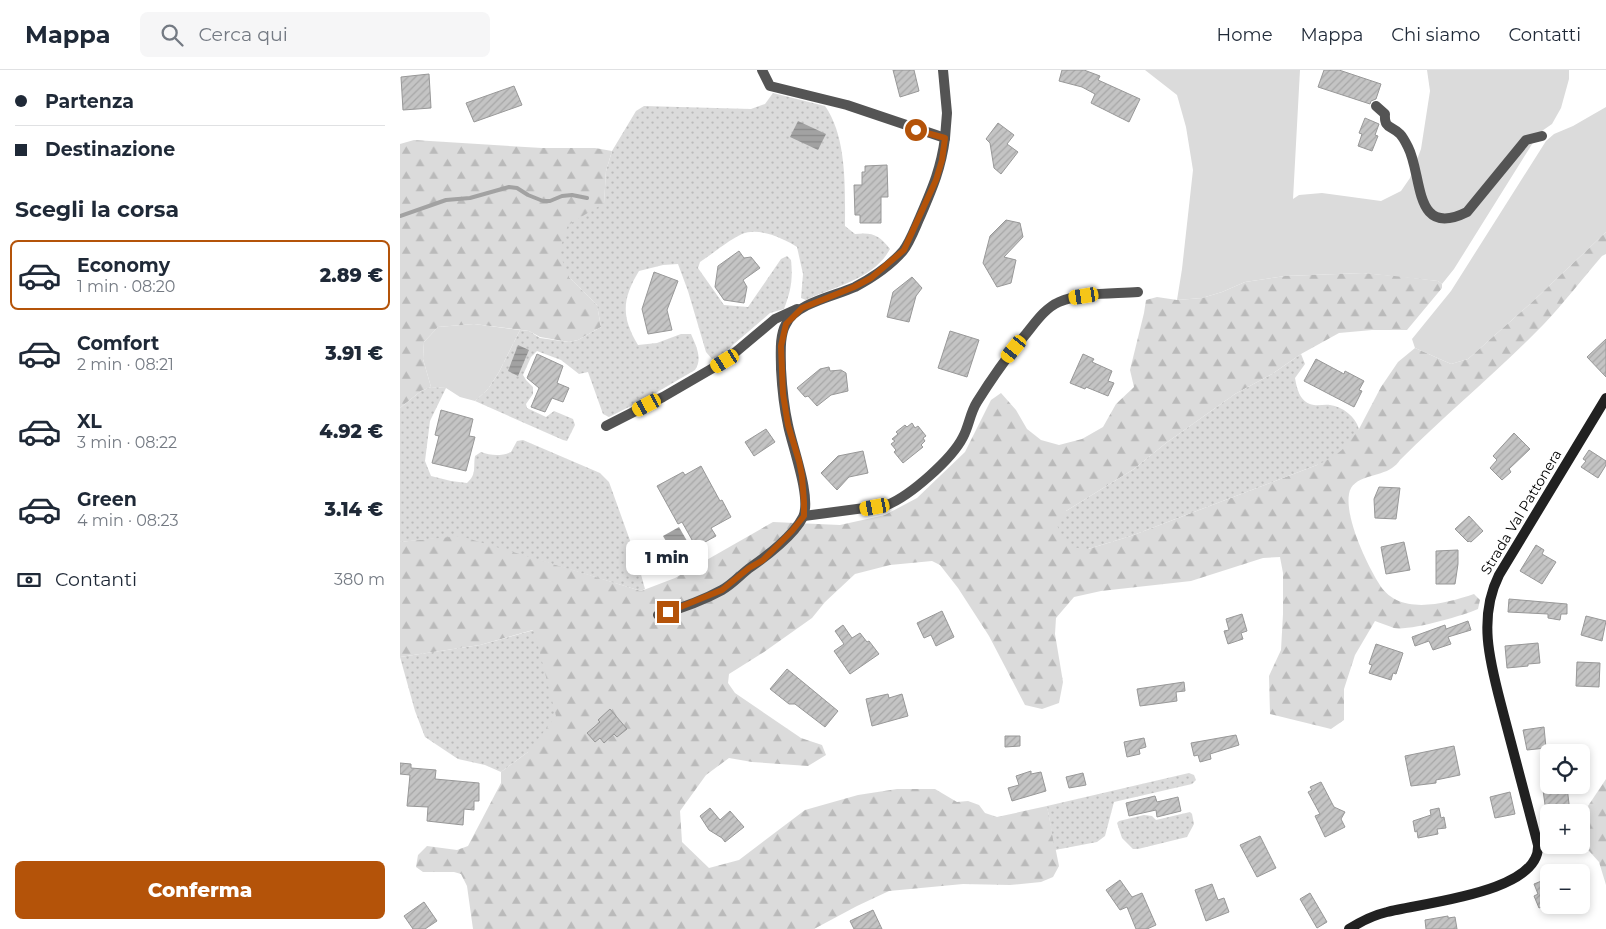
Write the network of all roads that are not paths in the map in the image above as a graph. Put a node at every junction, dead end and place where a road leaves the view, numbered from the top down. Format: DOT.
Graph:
graph roads {
  1 [pos="762,70"];
  2 [pos="943,70"];
  3 [pos="1376,106"];
  4 [pos="1542,136"];
  5 [pos="945,138"];
  6 [pos="1138,292"];
  7 [pos="802,308"];
  8 [pos="1606,398"];
  9 [pos="606,426"];
  10 [pos="804,516"];
  11 [pos="658,615"];
  12 [pos="1349,929"];
  1 -- 5 [label="street"];
  2 -- 5 [label="street"];
  3 -- 4 [label="street"];
  5 -- 7 [label="street"];
  6 -- 10 [label="street"];
  7 -- 9 [label="street"];
  7 -- 10 [label="street"];
  8 -- 12 [label="street, Strada Val Pattonera"];
  10 -- 11 [label="street"];
}
